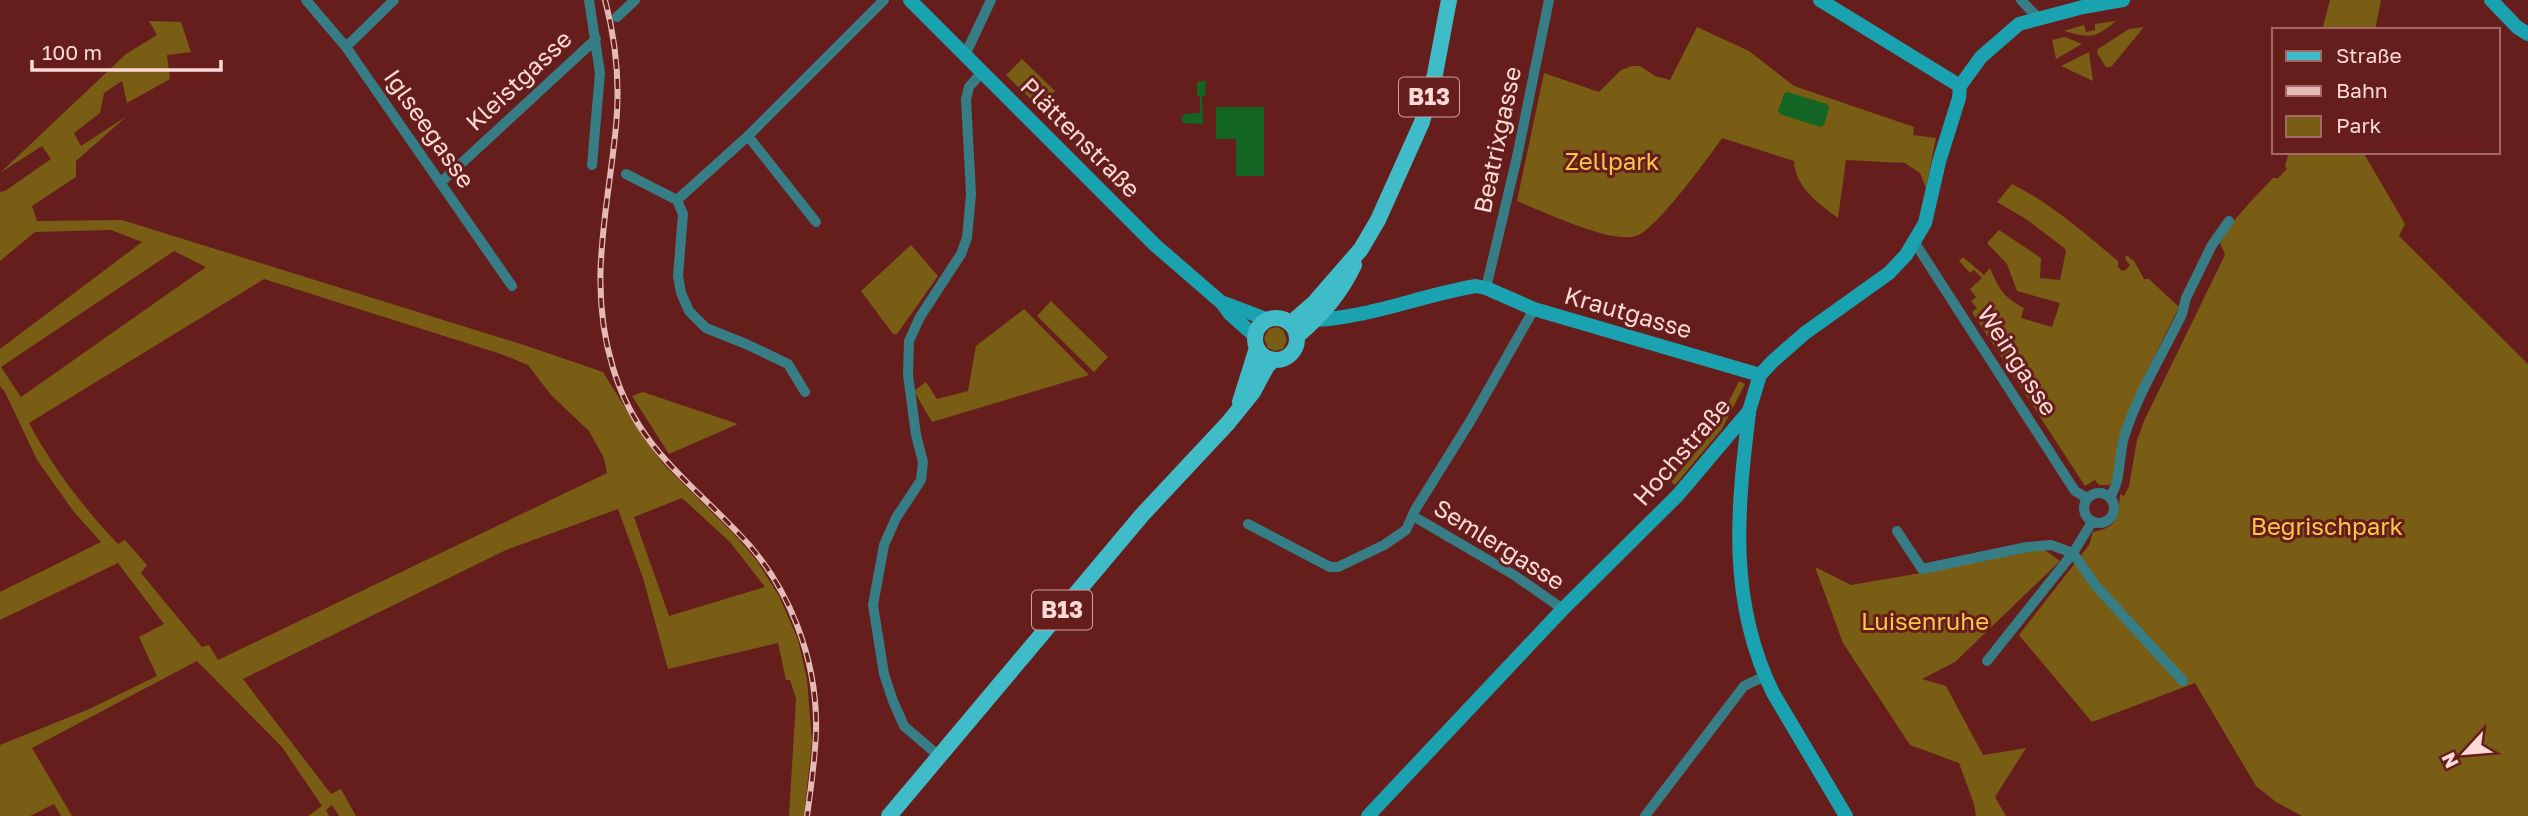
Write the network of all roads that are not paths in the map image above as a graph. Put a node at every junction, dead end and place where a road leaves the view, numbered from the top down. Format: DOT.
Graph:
graph roads {
  1 [pos="306,0"];
  2 [pos="394,0"];
  3 [pos="589,0"];
  4 [pos="635,0"];
  5 [pos="884,0"];
  6 [pos="909,0"];
  7 [pos="991,0"];
  8 [pos="1449,0"];
  9 [pos="1549,0"];
  10 [pos="1820,0"];
  11 [pos="2021,0"];
  12 [pos="2123,0"];
  13 [pos="2491,0"];
  14 [pos="2102,2"];
  15 [pos="617,17"];
  16 [pos="2039,19"];
  17 [pos="2528,34"];
  18 [pos="596,39"];
  19 [pos="346,47"];
  20 [pos="965,55"];
  21 [pos="982,72"];
  22 [pos="1960,86"];
  23 [pos="748,136"];
  24 [pos="592,165"];
  25 [pos="626,174"];
  26 [pos="440,183"];
  27 [pos="677,200"];
  28 [pos="816,222"];
  29 [pos="2229,222"];
  30 [pos="1915,243"];
  31 [pos="1361,249"];
  32 [pos="512,286"];
  33 [pos="1486,288"];
  34 [pos="1222,303"];
  35 [pos="1534,309"];
  36 [pos="1266,319"];
  37 [pos="1315,320"];
  38 [pos="1294,329"];
  39 [pos="1256,342"];
  40 [pos="1273,360"];
  41 [pos="1760,375"];
  42 [pos="805,392"];
  43 [pos="1238,408"];
  44 [pos="1749,411"];
  45 [pos="2087,498"];
  46 [pos="2110,498"];
  47 [pos="1413,516"];
  48 [pos="2092,522"];
  49 [pos="1248,524"];
  50 [pos="1896,531"];
  51 [pos="2073,552"];
  52 [pos="1563,609"];
  53 [pos="1987,661"];
  54 [pos="1765,677"];
  55 [pos="2183,681"];
  56 [pos="939,756"];
  57 [pos="890,816"];
  58 [pos="1368,816"];
  59 [pos="1645,816"];
  60 [pos="1846,816"];
  1 -- 19 [label="street, Iglseegasse"];
  2 -- 19 [label="street"];
  3 -- 18 [label="street"];
  4 -- 15 [label="street"];
  5 -- 23 [label="street"];
  6 -- 20 [label="main road, Plättenstraße"];
  7 -- 20 [label="street"];
  8 -- 31 [label="main road, B13"];
  9 -- 33 [label="street, Beatrixgasse"];
  10 -- 22 [label="main road"];
  11 -- 16 [label="street"];
  12 -- 14 [label="main road"];
  13 -- 17 [label="main road"];
  14 -- 16 [label="main road"];
  16 -- 22 [label="main road"];
  18 -- 24 [label="street"];
  18 -- 26 [label="street, Kleistgasse"];
  19 -- 26 [label="street, Iglseegasse"];
  20 -- 21 [label="main road, Plättenstraße"];
  21 -- 34 [label="main road, Plättenstraße"];
  21 -- 56 [label="street"];
  22 -- 30 [label="main road, Hochstraße"];
  23 -- 27 [label="street"];
  23 -- 28 [label="street"];
  25 -- 27 [label="street"];
  26 -- 32 [label="street, Iglseegasse"];
  27 -- 42 [label="street"];
  29 -- 46 [label="street"];
  30 -- 41 [label="main road, Hochstraße"];
  30 -- 45 [label="street, Weingasse"];
  31 -- 37 [label="main road, B13"];
  31 -- 38 [label="main road, B13"];
  33 -- 35 [label="main road, Krautgasse"];
  33 -- 37 [label="main road"];
  34 -- 36 [label="main road, Plättenstraße"];
  34 -- 39 [label="main road, Plättenstraße"];
  35 -- 41 [label="main road, Krautgasse"];
  35 -- 47 [label="street"];
  36 -- 38 [label="main road"];
  36 -- 39 [label="main road, B13"];
  37 -- 38 [label="main road, B13"];
  38 -- 40 [label="main road, B13"];
  39 -- 40 [label="main road"];
  39 -- 43 [label="main road, B13"];
  40 -- 43 [label="main road, B13"];
  41 -- 44 [label="main road, Hochstraße"];
  43 -- 56 [label="main road, B13"];
  44 -- 52 [label="main road, Hochstraße"];
  44 -- 54 [label="main road"];
  45 -- 46 [label="street"];
  45 -- 48 [label="street"];
  46 -- 48 [label="street"];
  47 -- 49 [label="street"];
  47 -- 52 [label="street, Semlergasse"];
  48 -- 51 [label="street"];
  50 -- 51 [label="street"];
  51 -- 53 [label="street"];
  51 -- 55 [label="street"];
  52 -- 58 [label="main road, Hochstraße"];
  54 -- 59 [label="street"];
  54 -- 60 [label="main road"];
  56 -- 57 [label="main road, B13"];
}
